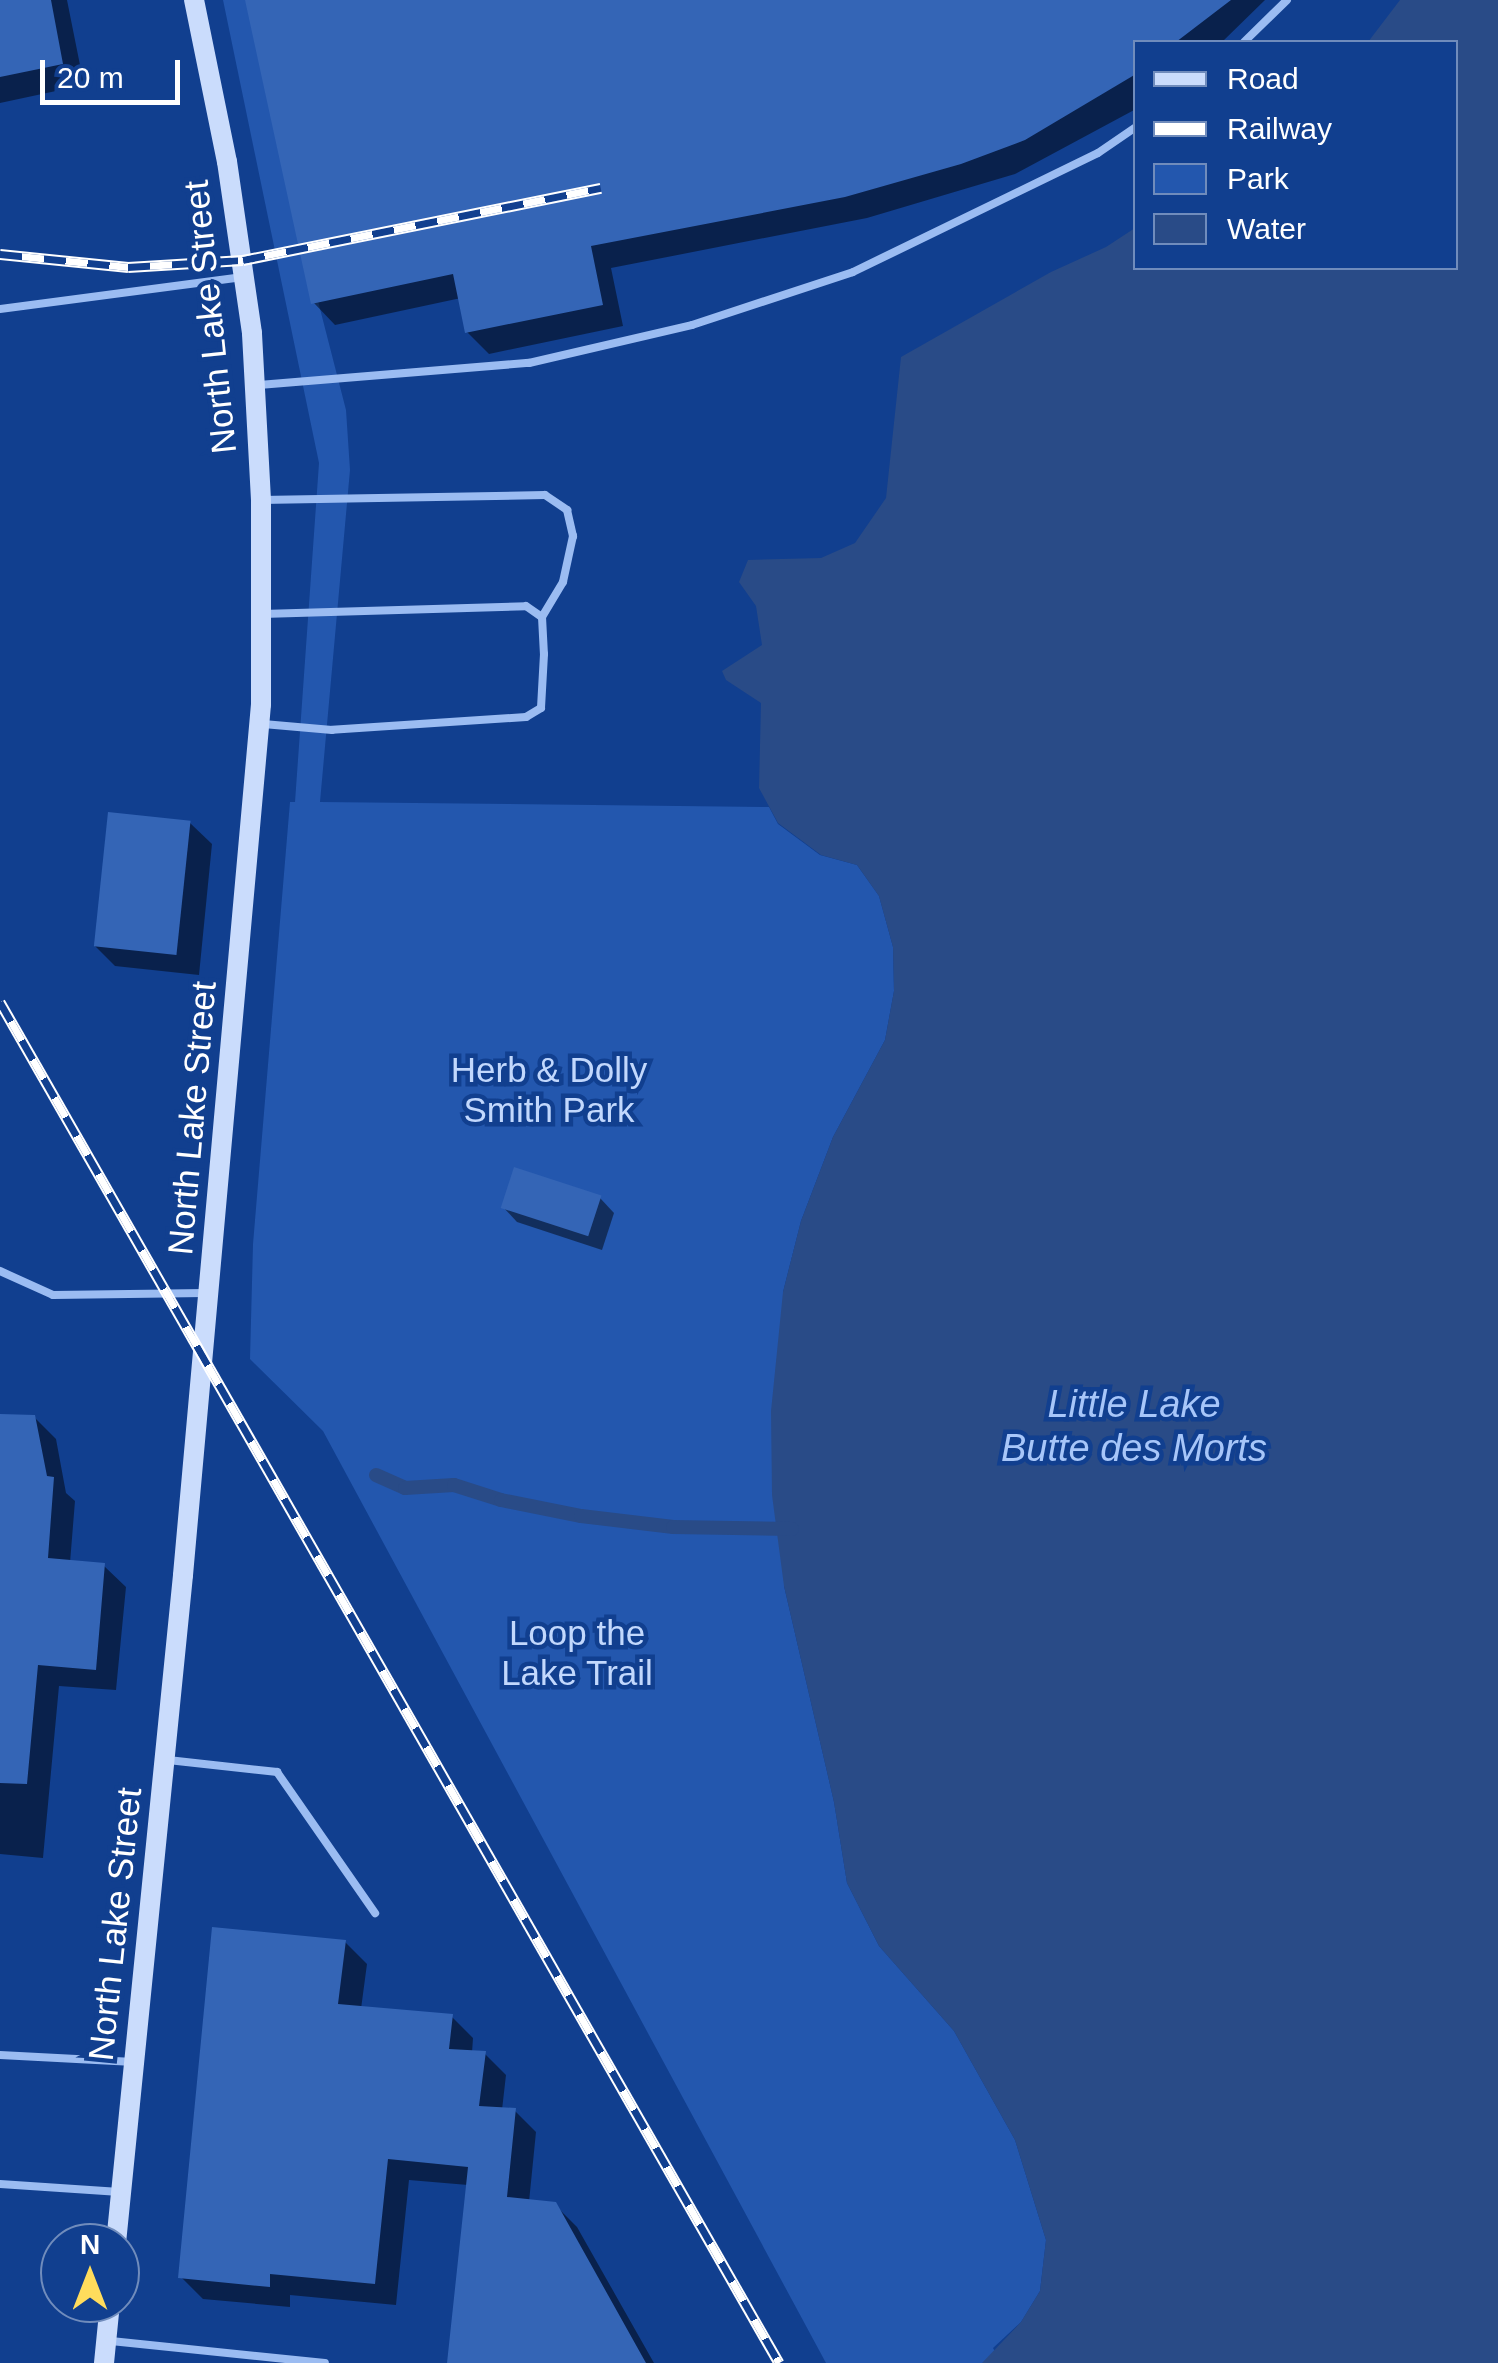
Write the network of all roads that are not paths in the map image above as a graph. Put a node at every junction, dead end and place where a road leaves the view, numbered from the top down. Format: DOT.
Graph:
graph roads {
  1 [pos="194,0"];
  2 [pos="1288,0"];
  3 [pos="1246,40"];
  4 [pos="1133,129"];
  5 [pos="245,277"];
  6 [pos="0,308"];
  7 [pos="255,385"];
  8 [pos="260,500"];
  9 [pos="262,614"];
  10 [pos="542,617"];
  11 [pos="259,724"];
  12 [pos="0,1270"];
  13 [pos="208,1292"];
  14 [pos="164,1759"];
  15 [pos="375,1912"];
  16 [pos="0,2056"];
  17 [pos="134,2062"];
  18 [pos="0,2184"];
  19 [pos="121,2192"];
  20 [pos="118,2223"];
  21 [pos="108,2323"];
  22 [pos="106,2340"];
  23 [pos="104,2363"];
  24 [pos="325,2363"];
  1 -- 5 [label="main road, North Lake Street"];
  2 -- 3 [label="lane"];
  4 -- 7 [label="lane"];
  5 -- 6 [label="lane"];
  5 -- 7 [label="main road, North Lake Street"];
  7 -- 8 [label="main road, North Lake Street"];
  8 -- 9 [label="main road, North Lake Street"];
  8 -- 10 [label="lane"];
  9 -- 10 [label="lane"];
  9 -- 11 [label="main road, North Lake Street"];
  10 -- 11 [label="lane"];
  11 -- 13 [label="main road, North Lake Street"];
  12 -- 13 [label="lane"];
  13 -- 14 [label="main road, North Lake Street"];
  14 -- 15 [label="lane"];
  14 -- 17 [label="main road, North Lake Street"];
  16 -- 17 [label="lane"];
  17 -- 19 [label="main road, North Lake Street"];
  18 -- 19 [label="lane"];
  19 -- 20 [label="main road, North Lake Street"];
  21 -- 22 [label="main road"];
  22 -- 23 [label="main road"];
  22 -- 24 [label="lane"];
}
